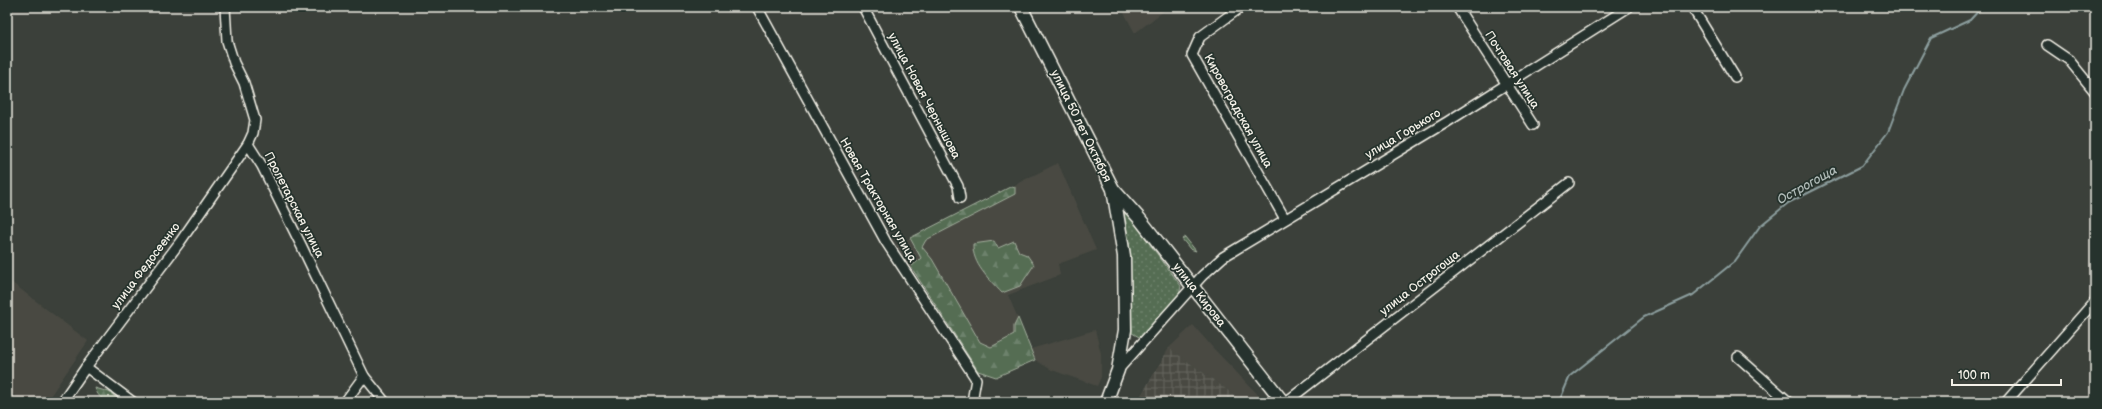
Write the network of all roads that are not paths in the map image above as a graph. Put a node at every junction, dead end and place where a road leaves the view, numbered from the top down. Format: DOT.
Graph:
graph roads {
  1 [pos="225,7"];
  2 [pos="757,7"];
  3 [pos="863,7"];
  4 [pos="1021,7"];
  5 [pos="1240,7"];
  6 [pos="1457,7"];
  7 [pos="1629,7"];
  8 [pos="1692,7"];
  9 [pos="2048,45"];
  10 [pos="1735,77"];
  11 [pos="1508,84"];
  12 [pos="2095,92"];
  13 [pos="1533,125"];
  14 [pos="248,144"];
  15 [pos="1569,183"];
  16 [pos="1113,189"];
  17 [pos="960,198"];
  18 [pos="1285,219"];
  19 [pos="1193,287"];
  20 [pos="2095,301"];
  21 [pos="1738,357"];
  22 [pos="86,367"];
  23 [pos="1118,370"];
  24 [pos="364,376"];
  25 [pos="62,402"];
  26 [pos="133,402"];
  27 [pos="345,402"];
  28 [pos="385,402"];
  29 [pos="976,402"];
  30 [pos="1106,402"];
  31 [pos="1285,402"];
  32 [pos="1789,402"];
  33 [pos="2006,402"];
  1 -- 14 [label="street, Пролетарская улица"];
  2 -- 29 [label="street, Новая Тракторная улица"];
  3 -- 17 [label="street, улица Новая Чернышова"];
  4 -- 16 [label="main road, улица 50 лет Октября"];
  5 -- 18 [label="street, Кировоградская улица"];
  6 -- 11 [label="street, Почтовая улица"];
  7 -- 11 [label="street, улица Горького"];
  8 -- 10 [label="street"];
  9 -- 12 [label="street"];
  11 -- 13 [label="street, Почтовая улица"];
  11 -- 18 [label="street, улица Горького"];
  14 -- 22 [label="street, улица Федосеенко"];
  14 -- 24 [label="street, Пролетарская улица"];
  15 -- 31 [label="street, улица Острогоща"];
  16 -- 19 [label="main road, улица Кирова"];
  16 -- 23 [label="main road, улица 50 лет Октября"];
  18 -- 19 [label="street, улица Горького"];
  19 -- 23 [label="street, улица 50 лет Октября"];
  19 -- 31 [label="main road, улица Кирова"];
  20 -- 33 [label="street"];
  21 -- 32 [label="street"];
  22 -- 25 [label="street, улица Федосеенко"];
  22 -- 26 [label="street"];
  23 -- 30 [label="main road, улица 50 лет Октября"];
  24 -- 27 [label="street"];
  24 -- 28 [label="street, Пролетарская улица"];
}
